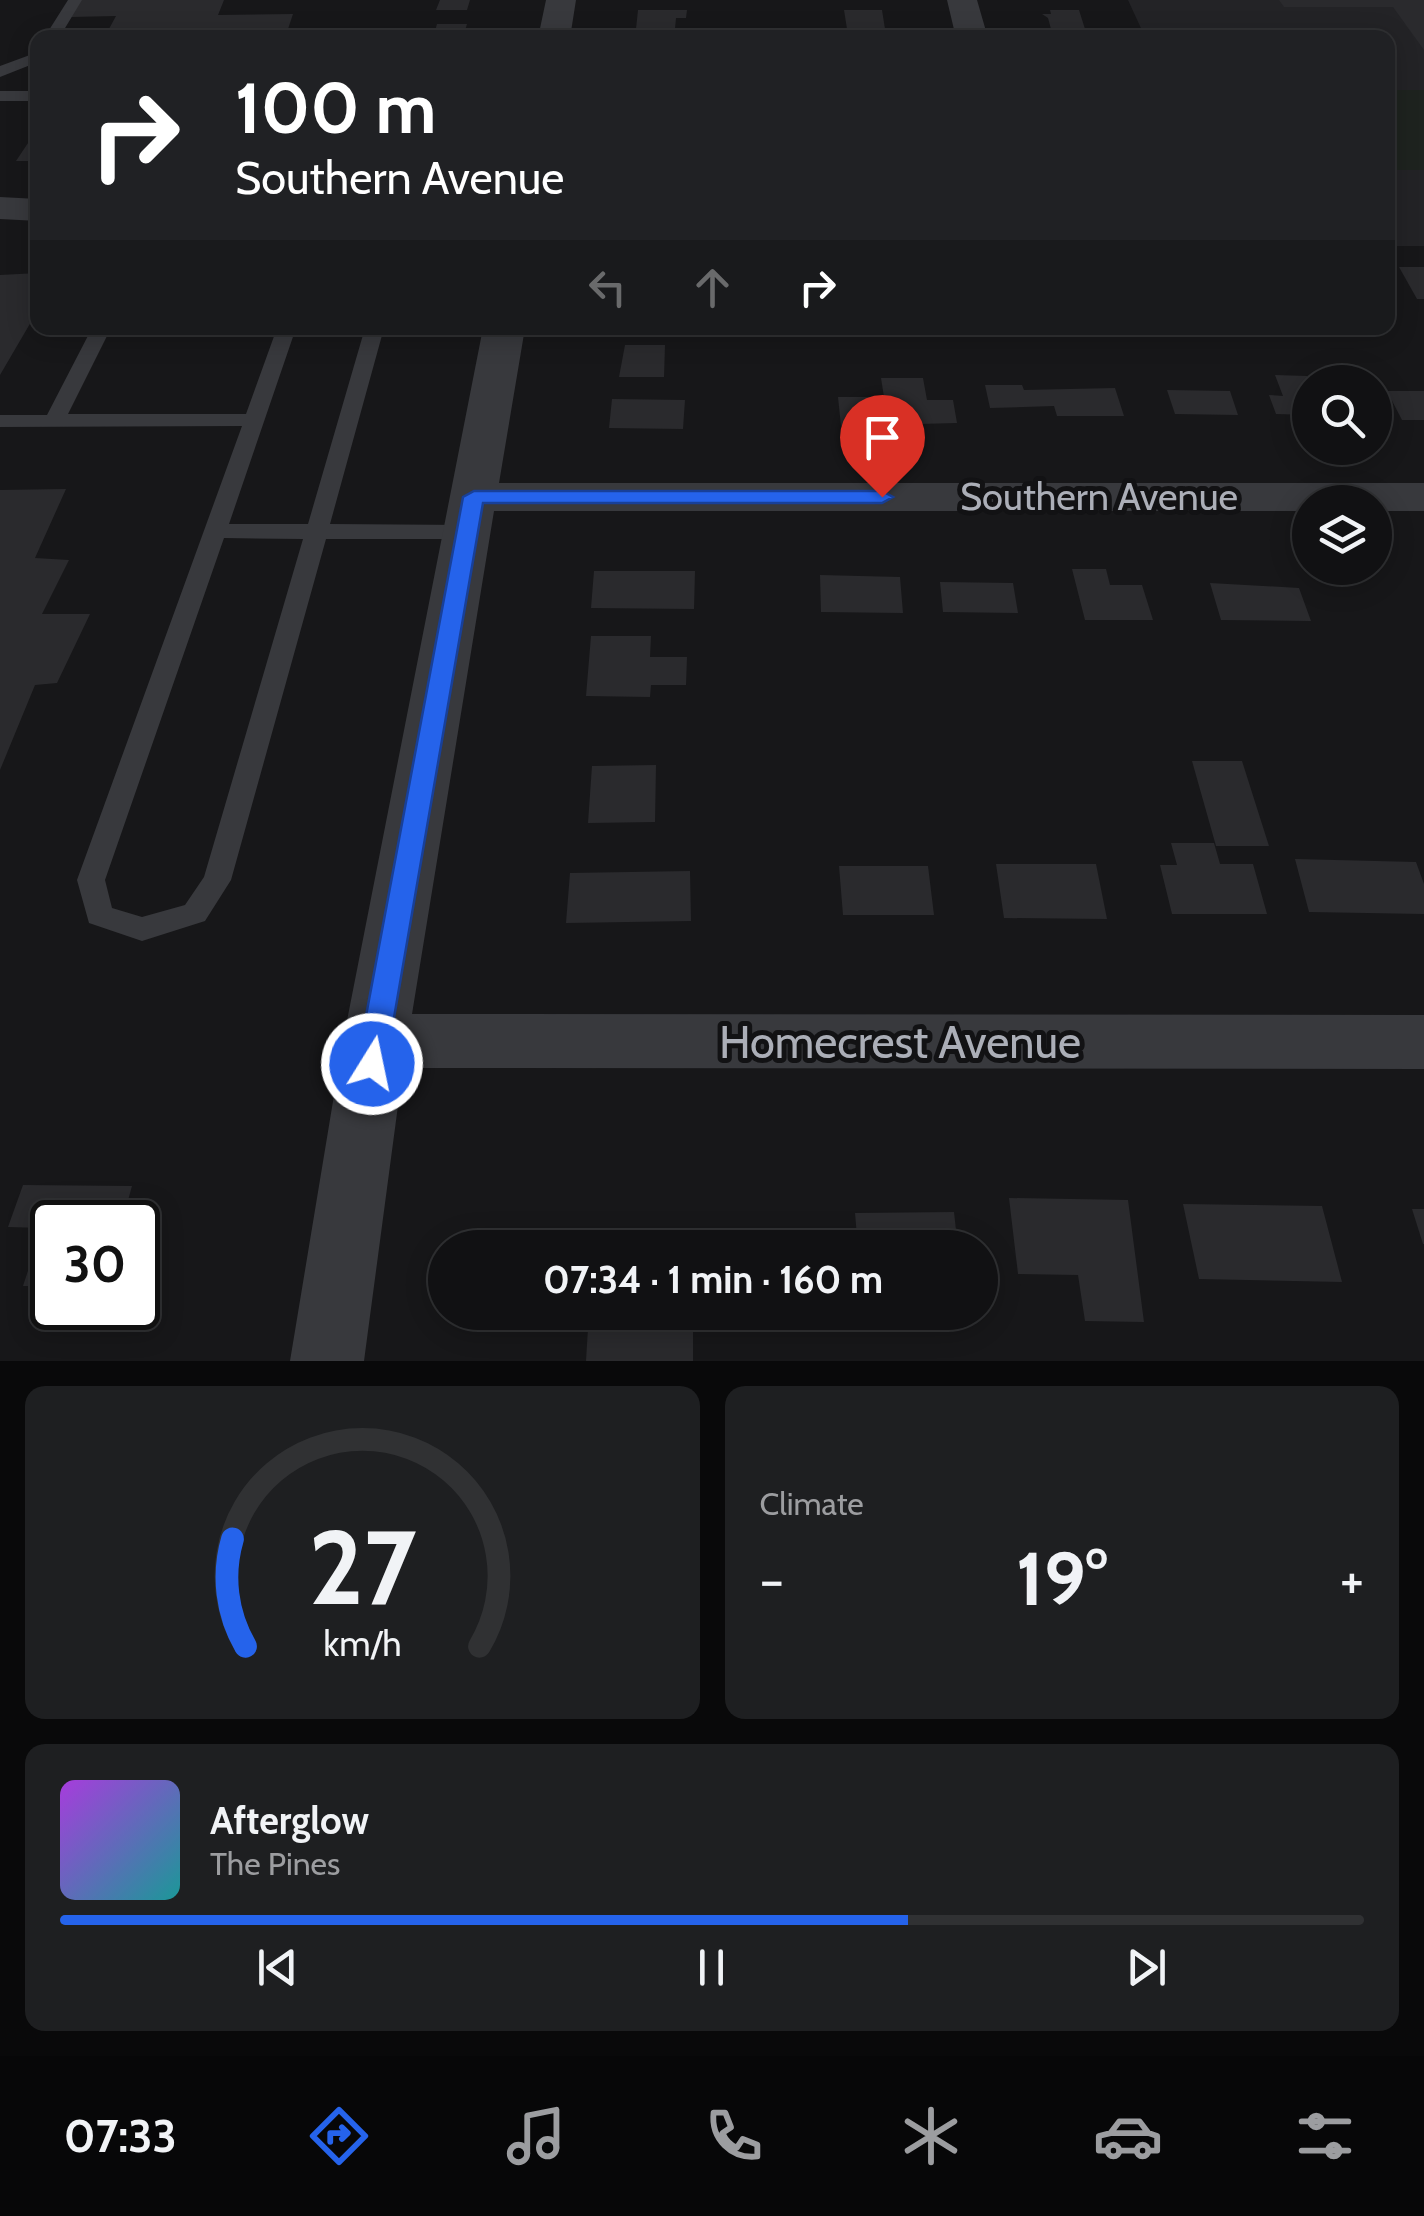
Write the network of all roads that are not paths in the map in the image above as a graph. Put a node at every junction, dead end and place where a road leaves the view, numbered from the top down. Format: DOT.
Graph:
graph roads {
  1 [pos="75,0"];
  2 [pos="561,0"];
  3 [pos="962,0"];
  4 [pos="56,30"];
  5 [pos="555,30"];
  6 [pos="970,30"];
  7 [pos="30,59"];
  8 [pos="0,72"];
  9 [pos="0,96"];
  10 [pos="30,96"];
  11 [pos="0,208"];
  12 [pos="30,210"];
  13 [pos="97,335"];
  14 [pos="284,335"];
  15 [pos="373,335"];
  16 [pos="503,335"];
  17 [pos="254,420"];
  18 [pos="0,421"];
  19 [pos="54,421"];
  20 [pos="1424,497"];
  21 [pos="470,515"];
  22 [pos="214,531"];
  23 [pos="316,532"];
  24 [pos="376,1041"];
  25 [pos="1424,1042"];
  26 [pos="327,1361"];
  1 -- 4 [label="lane"];
  2 -- 5 [label="street"];
  3 -- 6 [label="street"];
  7 -- 8 [label="lane"];
  9 -- 10 [label="lane"];
  11 -- 12 [label="street"];
  13 -- 19 [label="lane"];
  14 -- 17 [label="lane"];
  15 -- 23 [label="lane"];
  16 -- 21 [label="street"];
  17 -- 19 [label="lane"];
  17 -- 22 [label="lane"];
  18 -- 19 [label="lane"];
  20 -- 21 [label="street, Southern Avenue"];
  21 -- 23 [label="lane"];
  21 -- 24 [label="street"];
  22 -- 23 [label="lane"];
  22 -- 23 [label="lane"];
  24 -- 25 [label="street, Homecrest Avenue"];
  24 -- 26 [label="street"];
}
